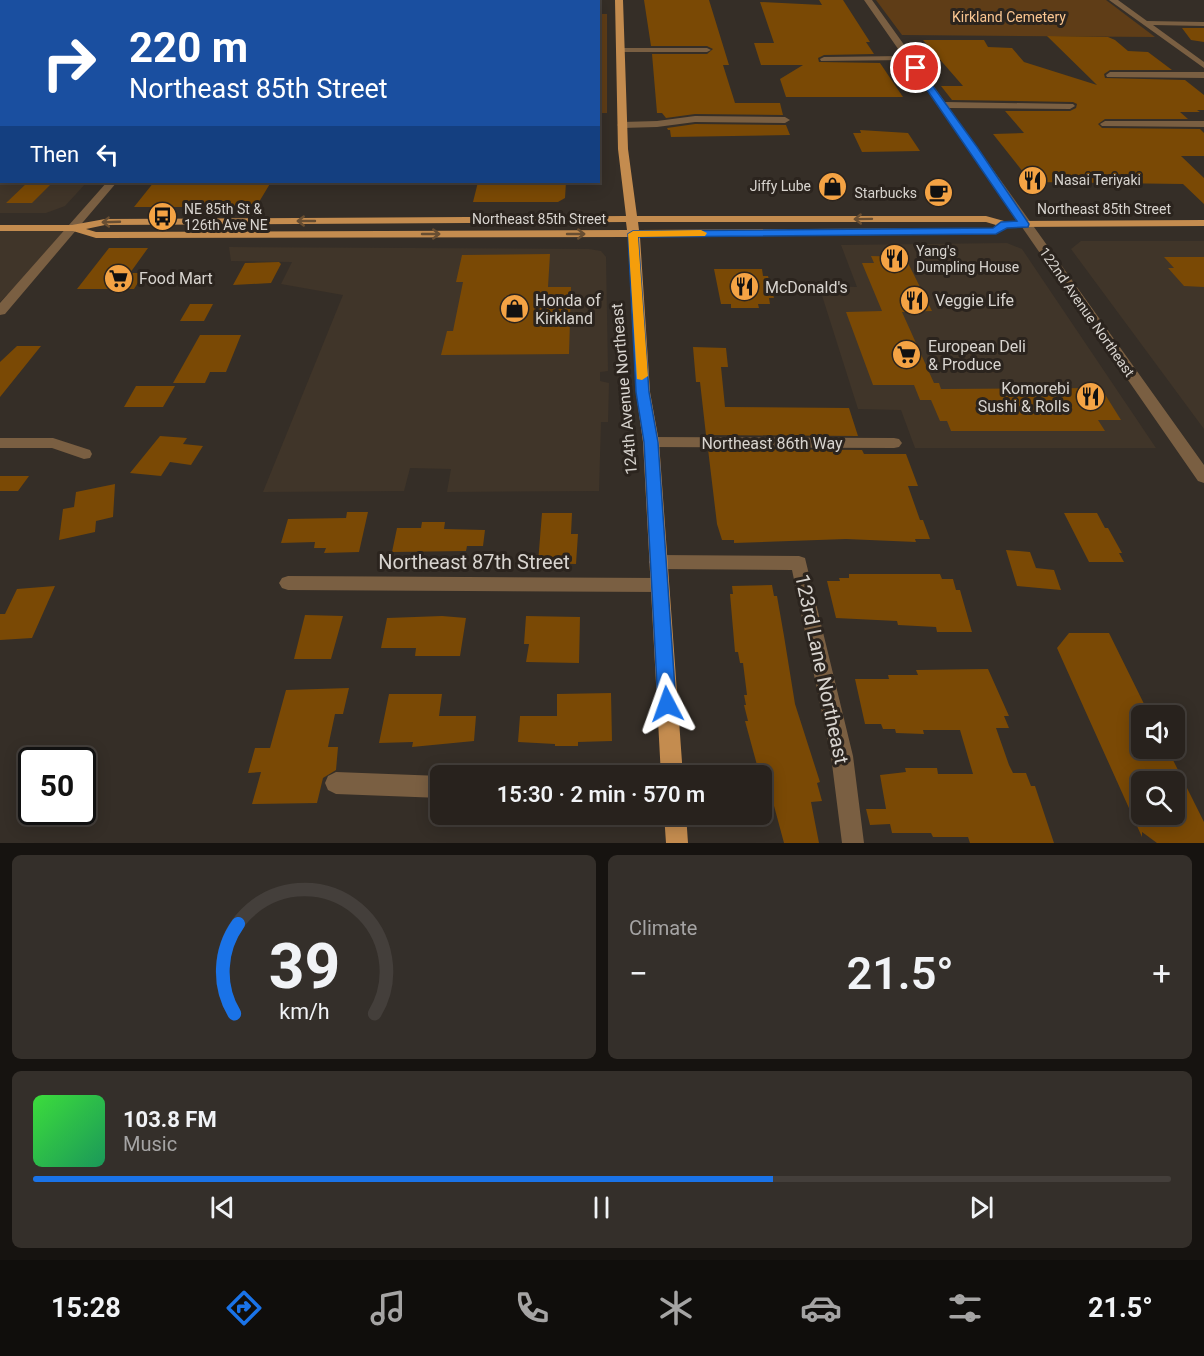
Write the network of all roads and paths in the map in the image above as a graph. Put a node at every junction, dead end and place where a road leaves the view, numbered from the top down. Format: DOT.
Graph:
graph roads {
  1 [pos="619,0"];
  2 [pos="868,0"];
  3 [pos="1113,0"];
  4 [pos="1144,23"];
  5 [pos="1204,24"];
  6 [pos="620,50"];
  7 [pos="707,50"];
  8 [pos="908,58"];
  9 [pos="824,59"];
  10 [pos="1204,66"];
  11 [pos="1110,75"];
  12 [pos="1204,75"];
  13 [pos="943,105"];
  14 [pos="1070,106"];
  15 [pos="785,120"];
  16 [pos="1105,124"];
  17 [pos="1204,124"];
  18 [pos="622,125"];
  19 [pos="111,183"];
  20 [pos="631,219"];
  21 [pos="274,221"];
  22 [pos="411,221"];
  23 [pos="1204,223"];
  24 [pos="1024,224"];
  25 [pos="1004,225"];
  26 [pos="0,228"];
  27 [pos="72,228"];
  28 [pos="329,234"];
  29 [pos="633,234"];
  30 [pos="189,235"];
  31 [pos="0,311"];
  32 [pos="651,442"];
  33 [pos="0,443"];
  34 [pos="894,443"];
  35 [pos="84,454"];
  36 [pos="1204,477"];
  37 [pos="658,562"];
  38 [pos="288,583"];
  39 [pos="659,585"];
  40 [pos="671,765"];
  41 [pos="336,783"];
  42 [pos="430,787"];
  43 [pos="675,825"];
  44 [pos="676,843"];
  45 [pos="853,843"];
  1 -- 6 [label="main road, 124th Avenue Northeast"];
  2 -- 8 [label="street, 122nd Avenue Northeast"];
  3 -- 4 [label="street"];
  4 -- 5 [label="street"];
  4 -- 10 [label="street"];
  6 -- 7 [label="street"];
  6 -- 18 [label="main road, 124th Avenue Northeast"];
  8 -- 9 [label="street"];
  8 -- 13 [label="street, 122nd Avenue Northeast"];
  11 -- 12 [label="street"];
  13 -- 14 [label="street"];
  13 -- 24 [label="street, 122nd Avenue Northeast"];
  15 -- 18 [label="street"];
  16 -- 17 [label="street"];
  18 -- 20 [label="main road, 124th Avenue Northeast"];
  19 -- 27 [label="street"];
  20 -- 22 [label="main road, Northeast 85th Street"];
  25 -- 20 [label="main road, Northeast 85th Street, one-way"];
  20 -- 29 [label="main road, 124th Avenue Northeast"];
  22 -- 21 [label="main road, Northeast 85th Street, one-way"];
  21 -- 27 [label="main road, Northeast 85th Street, one-way"];
  21 -- 30 [label="main road"];
  22 -- 28 [label="main road"];
  23 -- 24 [label="main road, Northeast 85th Street"];
  24 -- 25 [label="main road, Northeast 85th Street"];
  24 -- 36 [label="street, 122nd Avenue Northeast"];
  25 -- 29 [label="main road, Northeast 85th Street"];
  26 -- 27 [label="main road, Northeast 85th Street"];
  27 -- 30 [label="main road, Northeast 85th Street"];
  27 -- 31 [label="street"];
  28 -- 29 [label="main road, Northeast 85th Street, one-way"];
  28 -- 30 [label="main road, Northeast 85th Street"];
  29 -- 32 [label="main road, 124th Avenue Northeast"];
  32 -- 34 [label="street, Northeast 86th Way"];
  32 -- 37 [label="main road, 124th Avenue Northeast"];
  33 -- 35 [label="street"];
  37 -- 39 [label="main road, 124th Avenue Northeast"];
  37 -- 45 [label="street, 123rd Lane Northeast"];
  38 -- 39 [label="street, Northeast 87th Street"];
  39 -- 40 [label="main road, 124th Avenue Northeast"];
  41 -- 42 [label="street"];
  43 -- 44 [label="main road"];
}
